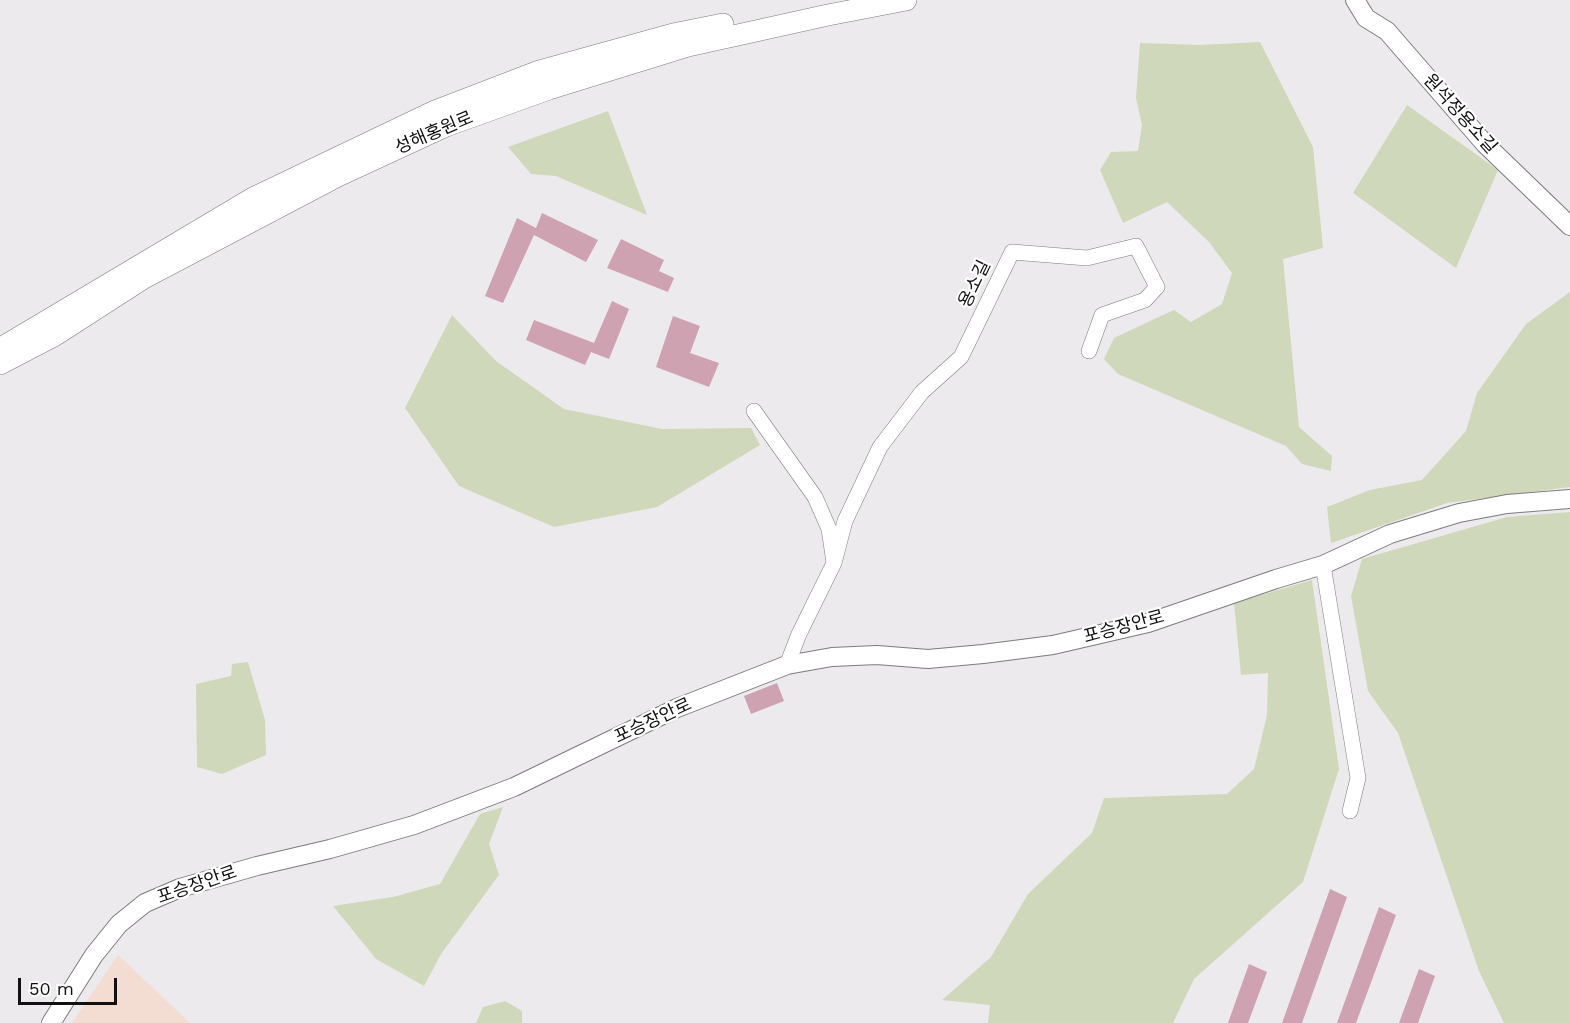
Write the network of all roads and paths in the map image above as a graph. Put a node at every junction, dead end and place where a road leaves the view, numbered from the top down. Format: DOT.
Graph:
graph roads {
  1 [pos="844,0"];
  2 [pos="906,0"];
  3 [pos="1355,0"];
  4 [pos="1570,226"];
  5 [pos="0,348"];
  6 [pos="1089,351"];
  7 [pos="0,364"];
  8 [pos="754,411"];
  9 [pos="1570,499"];
  10 [pos="834,563"];
  11 [pos="1323,566"];
  12 [pos="787,665"];
  13 [pos="1350,811"];
  14 [pos="51,1023"];
  1 -- 5 [label="main road, 성해홍원로"];
  2 -- 7 [label="main road, 성해홍원로"];
  3 -- 4 [label="street, 원석정용소길"];
  6 -- 10 [label="street, 용소길"];
  8 -- 10 [label="street"];
  9 -- 11 [label="street, 포승장안로"];
  10 -- 12 [label="street, 용소길"];
  11 -- 12 [label="street, 포승장안로"];
  11 -- 13 [label="street"];
  12 -- 14 [label="street, 포승장안로"];
}
